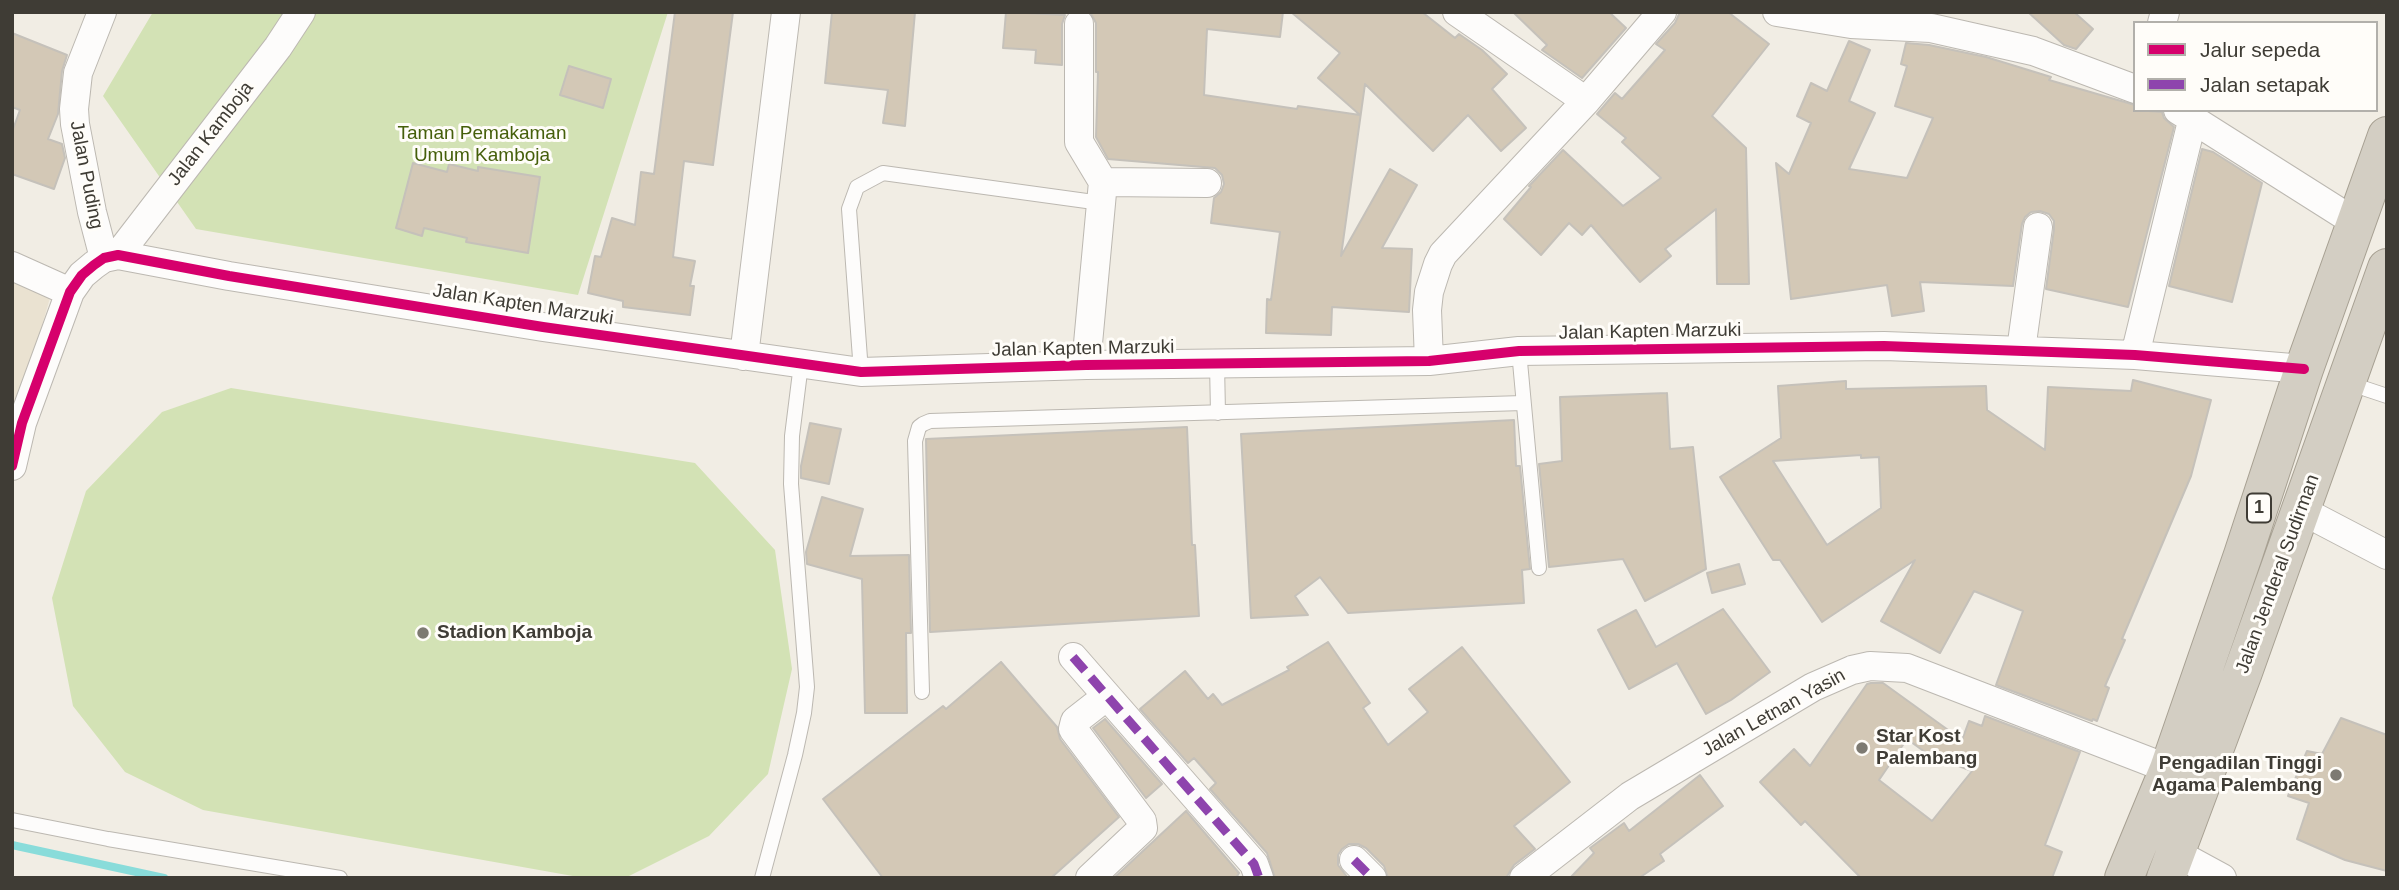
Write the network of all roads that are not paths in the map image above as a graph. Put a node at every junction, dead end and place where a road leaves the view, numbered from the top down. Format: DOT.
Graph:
graph roads {
  1 [pos="102,12"];
  2 [pos="301,12"];
  3 [pos="786,12"];
  4 [pos="1457,12"];
  5 [pos="1662,12"];
  6 [pos="1777,12"];
  7 [pos="1079,24"];
  8 [pos="2133,88"];
  9 [pos="1586,101"];
  10 [pos="2185,114"];
  11 [pos="2387,136"];
  12 [pos="1207,183"];
  13 [pos="1102,193"];
  14 [pos="2355,222"];
  15 [pos="2038,227"];
  16 [pos="111,256"];
  17 [pos="12,266"];
  18 [pos="2387,268"];
  19 [pos="70,292"];
  20 [pos="1519,351"];
  21 [pos="2021,351"];
  22 [pos="2135,355"];
  23 [pos="744,356"];
  24 [pos="1429,361"];
  25 [pos="801,364"];
  26 [pos="1217,364"];
  27 [pos="1086,365"];
  28 [pos="2304,369"];
  29 [pos="861,372"];
  30 [pos="2347,382"];
  31 [pos="2387,396"];
  32 [pos="1523,403"];
  33 [pos="1218,413"];
  34 [pos="17,422"];
  35 [pos="12,466"];
  36 [pos="2301,510"];
  37 [pos="2387,555"];
  38 [pos="1539,568"];
  39 [pos="1073,657"];
  40 [pos="922,692"];
  41 [pos="1107,696"];
  42 [pos="2169,769"];
  43 [pos="12,820"];
  44 [pos="2171,865"];
  45 [pos="340,878"];
  46 [pos="762,878"];
  47 [pos="1090,878"];
  48 [pos="1259,878"];
  49 [pos="1524,878"];
  50 [pos="2124,878"];
  51 [pos="2222,878"];
  1 -- 16 [label="street, Jalan Puding"];
  2 -- 16 [label="street, Jalan Kamboja"];
  3 -- 23 [label="street"];
  4 -- 9 [label="street"];
  5 -- 9 [label="street"];
  6 -- 8 [label="street"];
  7 -- 13 [label="street"];
  9 -- 24 [label="street"];
  10 -- 14 [label="street"];
  10 -- 22 [label="street"];
  11 -- 14 [label="highway, Jalan Jenderal Sudirman / 1"];
  12 -- 13 [label="street"];
  13 -- 27 [label="street"];
  13 -- 29 [label="lane"];
  14 -- 28 [label="highway, Jalan Jenderal Sudirman / 1"];
  15 -- 21 [label="street"];
  16 -- 19 [label="street"];
  16 -- 23 [label="street, Jalan Kapten Marzuki"];
  17 -- 19 [label="street"];
  18 -- 30 [label="highway, Jalan Jenderal Sudirman / 1"];
  19 -- 34 [label="street"];
  20 -- 21 [label="street, Jalan Kapten Marzuki"];
  20 -- 24 [label="street, Jalan Kapten Marzuki"];
  20 -- 32 [label="lane"];
  21 -- 22 [label="street, Jalan Kapten Marzuki"];
  22 -- 28 [label="street, Jalan Kapten Marzuki"];
  23 -- 25 [label="street, Jalan Kapten Marzuki"];
  24 -- 26 [label="street, Jalan Kapten Marzuki"];
  25 -- 29 [label="street, Jalan Kapten Marzuki"];
  25 -- 46 [label="lane"];
  26 -- 27 [label="street, Jalan Kapten Marzuki"];
  26 -- 33 [label="lane"];
  27 -- 29 [label="street, Jalan Kapten Marzuki"];
  28 -- 42 [label="highway, Jalan Jenderal Sudirman / 1"];
  30 -- 31 [label="lane"];
  30 -- 36 [label="highway, Jalan Jenderal Sudirman / 1"];
  32 -- 33 [label="lane"];
  32 -- 38 [label="lane"];
  33 -- 40 [label="lane"];
  34 -- 35 [label="street"];
  36 -- 37 [label="street"];
  36 -- 44 [label="highway, Jalan Jenderal Sudirman / 1"];
  39 -- 41 [label="street"];
  41 -- 47 [label="street"];
  41 -- 48 [label="street"];
  42 -- 49 [label="street, Jalan Letnan Yasin"];
  42 -- 50 [label="highway, Jalan Jenderal Sudirman / 1"];
  43 -- 45 [label="lane"];
  44 -- 51 [label="street"];
}
